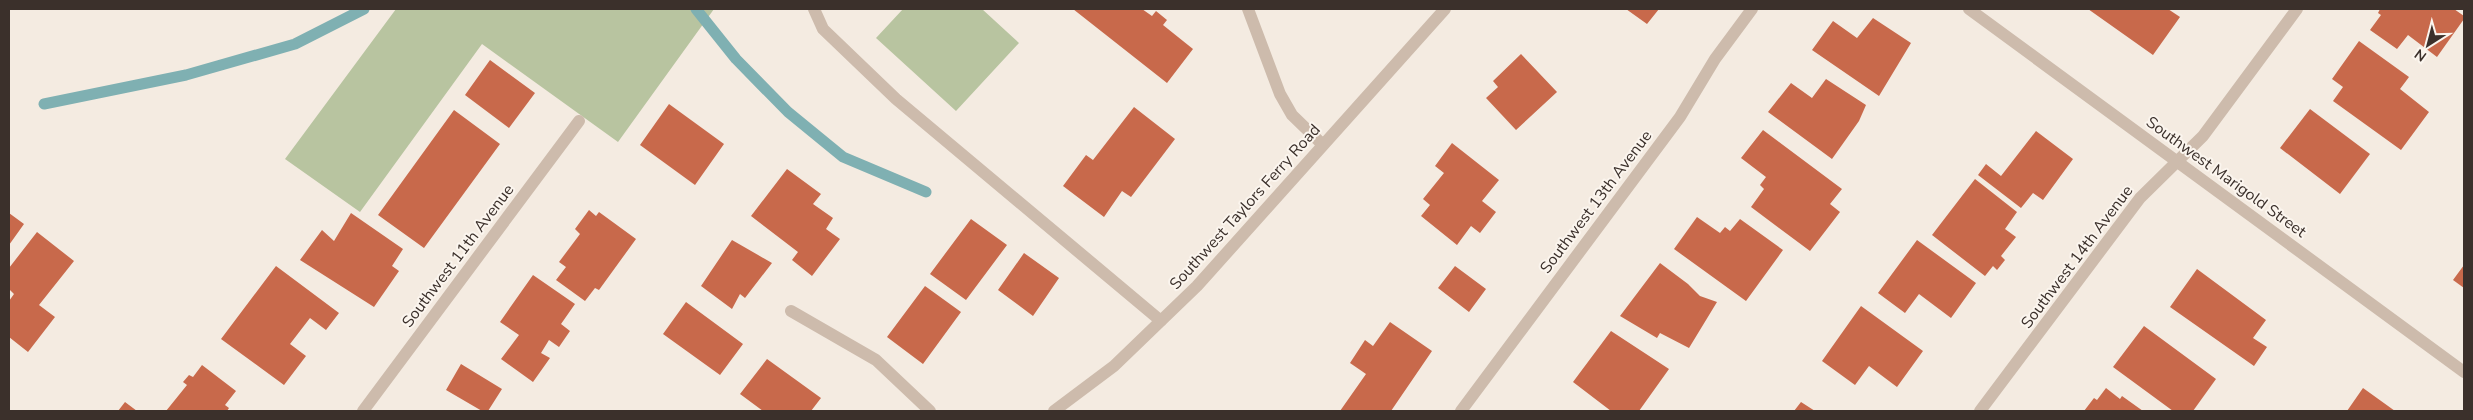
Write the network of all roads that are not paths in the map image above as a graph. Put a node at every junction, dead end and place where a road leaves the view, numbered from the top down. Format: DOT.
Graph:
graph roads {
  1 [pos="814,9"];
  2 [pos="1248,9"];
  3 [pos="1445,9"];
  4 [pos="1752,9"];
  5 [pos="1969,9"];
  6 [pos="2297,9"];
  7 [pos="579,121"];
  8 [pos="1323,145"];
  9 [pos="2178,162"];
  10 [pos="791,311"];
  11 [pos="1161,321"];
  12 [pos="2464,372"];
  13 [pos="363,411"];
  14 [pos="930,411"];
  15 [pos="1054,411"];
  16 [pos="1461,411"];
  17 [pos="1980,411"];
  1 -- 11 [label="street"];
  2 -- 8 [label="street"];
  3 -- 8 [label="street, Southwest Taylors Ferry Road"];
  4 -- 16 [label="street, Southwest 13th Avenue"];
  5 -- 9 [label="street, Southwest Marigold Street"];
  6 -- 9 [label="street, Southwest 14th Avenue"];
  7 -- 13 [label="street, Southwest 11th Avenue"];
  8 -- 11 [label="street, Southwest Taylors Ferry Road"];
  9 -- 12 [label="street, Southwest Marigold Street"];
  9 -- 17 [label="street, Southwest 14th Avenue"];
  10 -- 14 [label="street"];
  11 -- 15 [label="street, Southwest Taylors Ferry Road"];
}
